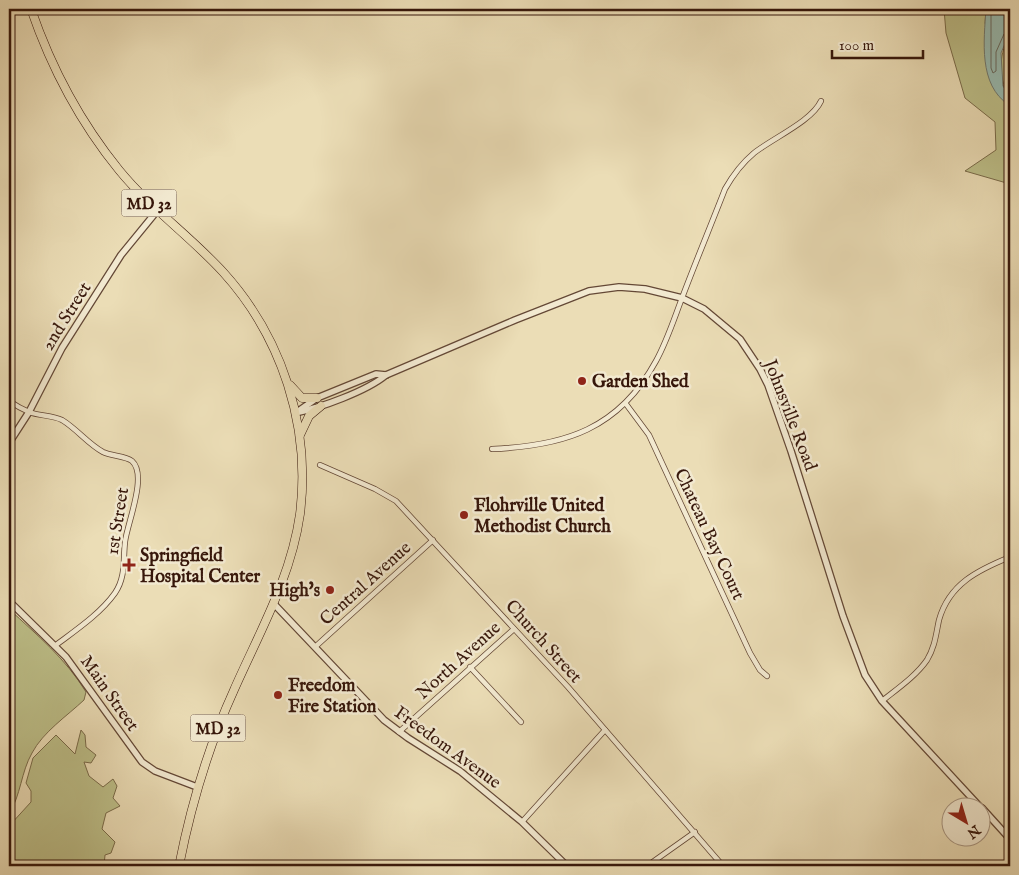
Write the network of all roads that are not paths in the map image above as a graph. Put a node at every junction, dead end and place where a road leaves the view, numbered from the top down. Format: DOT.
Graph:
graph roads {
  1 [pos="32,9"];
  2 [pos="822,101"];
  3 [pos="157,211"];
  4 [pos="682,298"];
  5 [pos="386,375"];
  6 [pos="287,381"];
  7 [pos="317,398"];
  8 [pos="9,401"];
  9 [pos="626,404"];
  10 [pos="321,406"];
  11 [pos="29,412"];
  12 [pos="295,413"];
  13 [pos="300,436"];
  14 [pos="9,443"];
  15 [pos="492,449"];
  16 [pos="320,465"];
  17 [pos="433,540"];
  18 [pos="1010,557"];
  19 [pos="9,601"];
  20 [pos="274,604"];
  21 [pos="514,629"];
  22 [pos="56,645"];
  23 [pos="315,647"];
  24 [pos="470,667"];
  25 [pos="767,676"];
  26 [pos="882,701"];
  27 [pos="521,722"];
  28 [pos="605,730"];
  29 [pos="399,732"];
  30 [pos="197,787"];
  31 [pos="972,798"];
  32 [pos="992,820"];
  33 [pos="522,822"];
  34 [pos="695,832"];
  35 [pos="1010,839"];
  36 [pos="179,866"];
  37 [pos="567,866"];
  38 [pos="647,866"];
  39 [pos="723,866"];
  1 -- 3 [label="main road, MD 32"];
  2 -- 4 [label="street"];
  3 -- 6 [label="main road, MD 32"];
  3 -- 11 [label="street, 2nd Street"];
  4 -- 5 [label="street, Johnsville Road"];
  4 -- 9 [label="street"];
  4 -- 26 [label="street, Johnsville Road"];
  5 -- 7 [label="street, Johnsville Road"];
  5 -- 10 [label="street, Johnsville Road"];
  6 -- 7 [label="main road"];
  6 -- 12 [label="main road, MD 32"];
  7 -- 12 [label="street, Johnsville Road"];
  8 -- 11 [label="street, 1st Street"];
  9 -- 15 [label="street"];
  9 -- 25 [label="street, Chateau Bay Court"];
  10 -- 12 [label="street, Johnsville Road"];
  10 -- 13 [label="main road"];
  11 -- 14 [label="street, 2nd Street"];
  11 -- 22 [label="street, 1st Street"];
  12 -- 13 [label="main road, MD 32"];
  13 -- 20 [label="main road, MD 32"];
  16 -- 17 [label="street, Church Street"];
  17 -- 21 [label="street, Church Street"];
  17 -- 23 [label="street, Central Avenue"];
  18 -- 26 [label="street"];
  19 -- 22 [label="street, Main Street"];
  20 -- 23 [label="street, Freedom Avenue"];
  20 -- 30 [label="main road, MD 32"];
  21 -- 24 [label="street, North Avenue"];
  21 -- 28 [label="street, Church Street"];
  22 -- 30 [label="street, Main Street"];
  23 -- 29 [label="street, Freedom Avenue"];
  24 -- 27 [label="street"];
  24 -- 29 [label="street, North Avenue"];
  26 -- 31 [label="street, Johnsville Road"];
  28 -- 33 [label="street"];
  28 -- 34 [label="street, Church Street"];
  29 -- 33 [label="street, Freedom Avenue"];
  30 -- 36 [label="main road, MD 32"];
  32 -- 35 [label="street, Johnsville Road"];
  33 -- 37 [label="street, Freedom Avenue"];
  34 -- 38 [label="street"];
  34 -- 39 [label="street, Church Street"];
}
